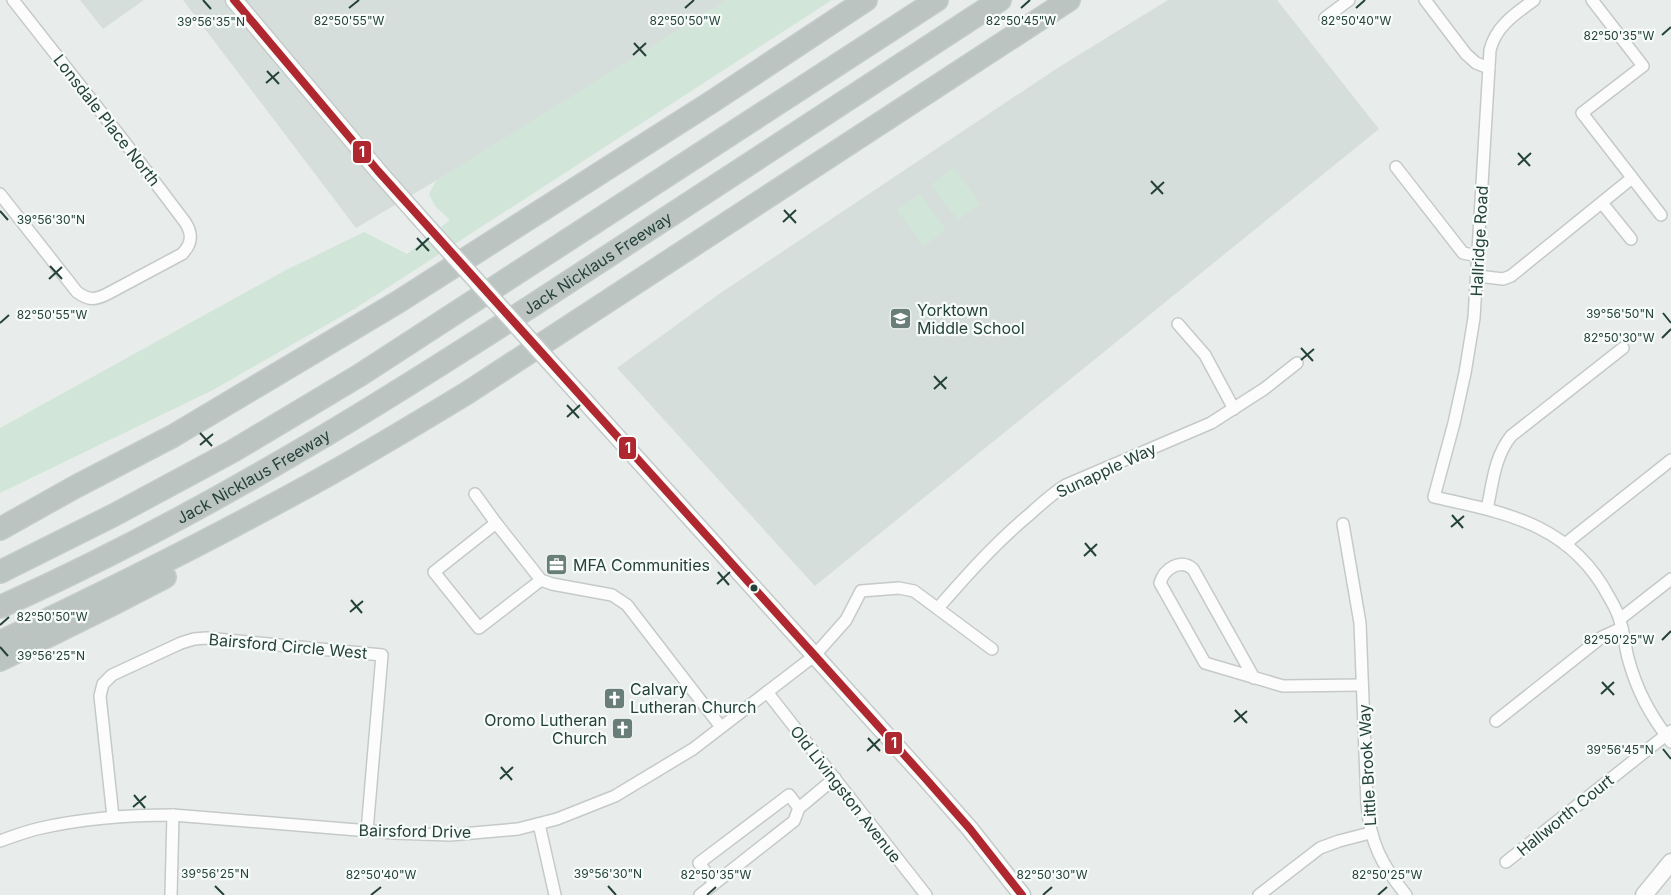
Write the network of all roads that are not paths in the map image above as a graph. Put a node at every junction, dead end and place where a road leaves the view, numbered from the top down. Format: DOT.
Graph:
graph roads {
  1 [pos="13,0"];
  2 [pos="234,0"];
  3 [pos="866,0"];
  4 [pos="937,0"];
  5 [pos="1000,0"];
  6 [pos="1069,0"];
  7 [pos="1349,0"];
  8 [pos="1425,0"];
  9 [pos="1534,0"];
  10 [pos="1592,0"];
  11 [pos="1325,18"];
  12 [pos="1489,68"];
  13 [pos="1396,167"];
  14 [pos="1632,178"];
  15 [pos="0,194"];
  16 [pos="1602,203"];
  17 [pos="1661,215"];
  18 [pos="1632,239"];
  19 [pos="1478,256"];
  20 [pos="1478,276"];
  21 [pos="1178,324"];
  22 [pos="1623,348"];
  23 [pos="1297,363"];
  24 [pos="1234,409"];
  25 [pos="1671,460"];
  26 [pos="75,487"];
  27 [pos="297,492"];
  28 [pos="475,494"];
  29 [pos="1488,509"];
  30 [pos="0,516"];
  31 [pos="496,522"];
  32 [pos="1344,524"];
  33 [pos="0,529"];
  34 [pos="1565,544"];
  35 [pos="0,572"];
  36 [pos="1671,579"];
  37 [pos="541,580"];
  38 [pos="0,607"];
  39 [pos="938,608"];
  40 [pos="1621,623"];
  41 [pos="0,642"];
  42 [pos="992,649"];
  43 [pos="814,656"];
  44 [pos="0,660"];
  45 [pos="1254,678"];
  46 [pos="1362,685"];
  47 [pos="767,692"];
  48 [pos="1496,721"];
  49 [pos="721,727"];
  50 [pos="1669,736"];
  51 [pos="835,778"];
  52 [pos="799,808"];
  53 [pos="173,815"];
  54 [pos="113,817"];
  55 [pos="539,824"];
  56 [pos="368,831"];
  57 [pos="1370,833"];
  58 [pos="0,841"];
  59 [pos="1506,862"];
  60 [pos="1671,862"];
  61 [pos="714,883"];
  62 [pos="171,895"];
  63 [pos="555,895"];
  64 [pos="700,895"];
  65 [pos="926,895"];
  66 [pos="1022,895"];
  67 [pos="1259,895"];
  68 [pos="1406,895"];
  69 [pos="1644,895"];
  1 -- 15 [label="street, Lonsdale Place North"];
  2 -- 43 [label="main road, bridge"];
  3 -- 26 [label="highway"];
  4 -- 35 [label="highway, Jack Nicklaus Freeway"];
  5 -- 38 [label="highway, Jack Nicklaus Freeway"];
  6 -- 27 [label="highway"];
  7 -- 11 [label="street"];
  8 -- 12 [label="street"];
  9 -- 12 [label="street, Hallridge Road"];
  10 -- 14 [label="street"];
  12 -- 19 [label="street, Hallridge Road"];
  13 -- 19 [label="street"];
  14 -- 16 [label="street"];
  14 -- 17 [label="street"];
  16 -- 18 [label="street"];
  16 -- 20 [label="street"];
  19 -- 20 [label="street, Hallridge Road"];
  20 -- 29 [label="street, Hallridge Road"];
  21 -- 24 [label="street"];
  22 -- 29 [label="street"];
  23 -- 24 [label="street, Sunapple Way"];
  24 -- 39 [label="street, Sunapple Way"];
  25 -- 34 [label="street"];
  26 -- 30 [label="highway"];
  26 -- 33 [label="highway"];
  27 -- 41 [label="highway"];
  27 -- 44 [label="highway"];
  28 -- 31 [label="street"];
  29 -- 34 [label="street"];
  31 -- 37 [label="street"];
  31 -- 37 [label="street"];
  32 -- 46 [label="street, Little Brook Way"];
  34 -- 40 [label="street"];
  36 -- 40 [label="street"];
  37 -- 49 [label="street"];
  39 -- 42 [label="street"];
  39 -- 43 [label="street, Bairsford Drive"];
  40 -- 48 [label="street"];
  40 -- 50 [label="street"];
  43 -- 47 [label="street, Bairsford Drive"];
  43 -- 66 [label="main road"];
  45 -- 45 [label="street, Little Brook Way"];
  45 -- 46 [label="street, Little Brook Way"];
  46 -- 57 [label="street, Little Brook Way"];
  47 -- 49 [label="street, Bairsford Drive"];
  47 -- 51 [label="street, Old Livingston Avenue"];
  49 -- 55 [label="street, Bairsford Drive"];
  50 -- 59 [label="street, Hallworth Court"];
  51 -- 52 [label="street"];
  51 -- 65 [label="street, Old Livingston Avenue"];
  52 -- 61 [label="street"];
  52 -- 61 [label="street"];
  53 -- 54 [label="street, Bairsford Drive"];
  53 -- 56 [label="street, Bairsford Drive"];
  53 -- 62 [label="street"];
  54 -- 56 [label="street, Bairsford Circle West"];
  54 -- 58 [label="street, Bairsford Drive"];
  55 -- 56 [label="street, Bairsford Drive"];
  55 -- 63 [label="street"];
  57 -- 67 [label="street"];
  57 -- 68 [label="street, Little Brook Way"];
  60 -- 69 [label="main road"];
  61 -- 64 [label="street"];
}
